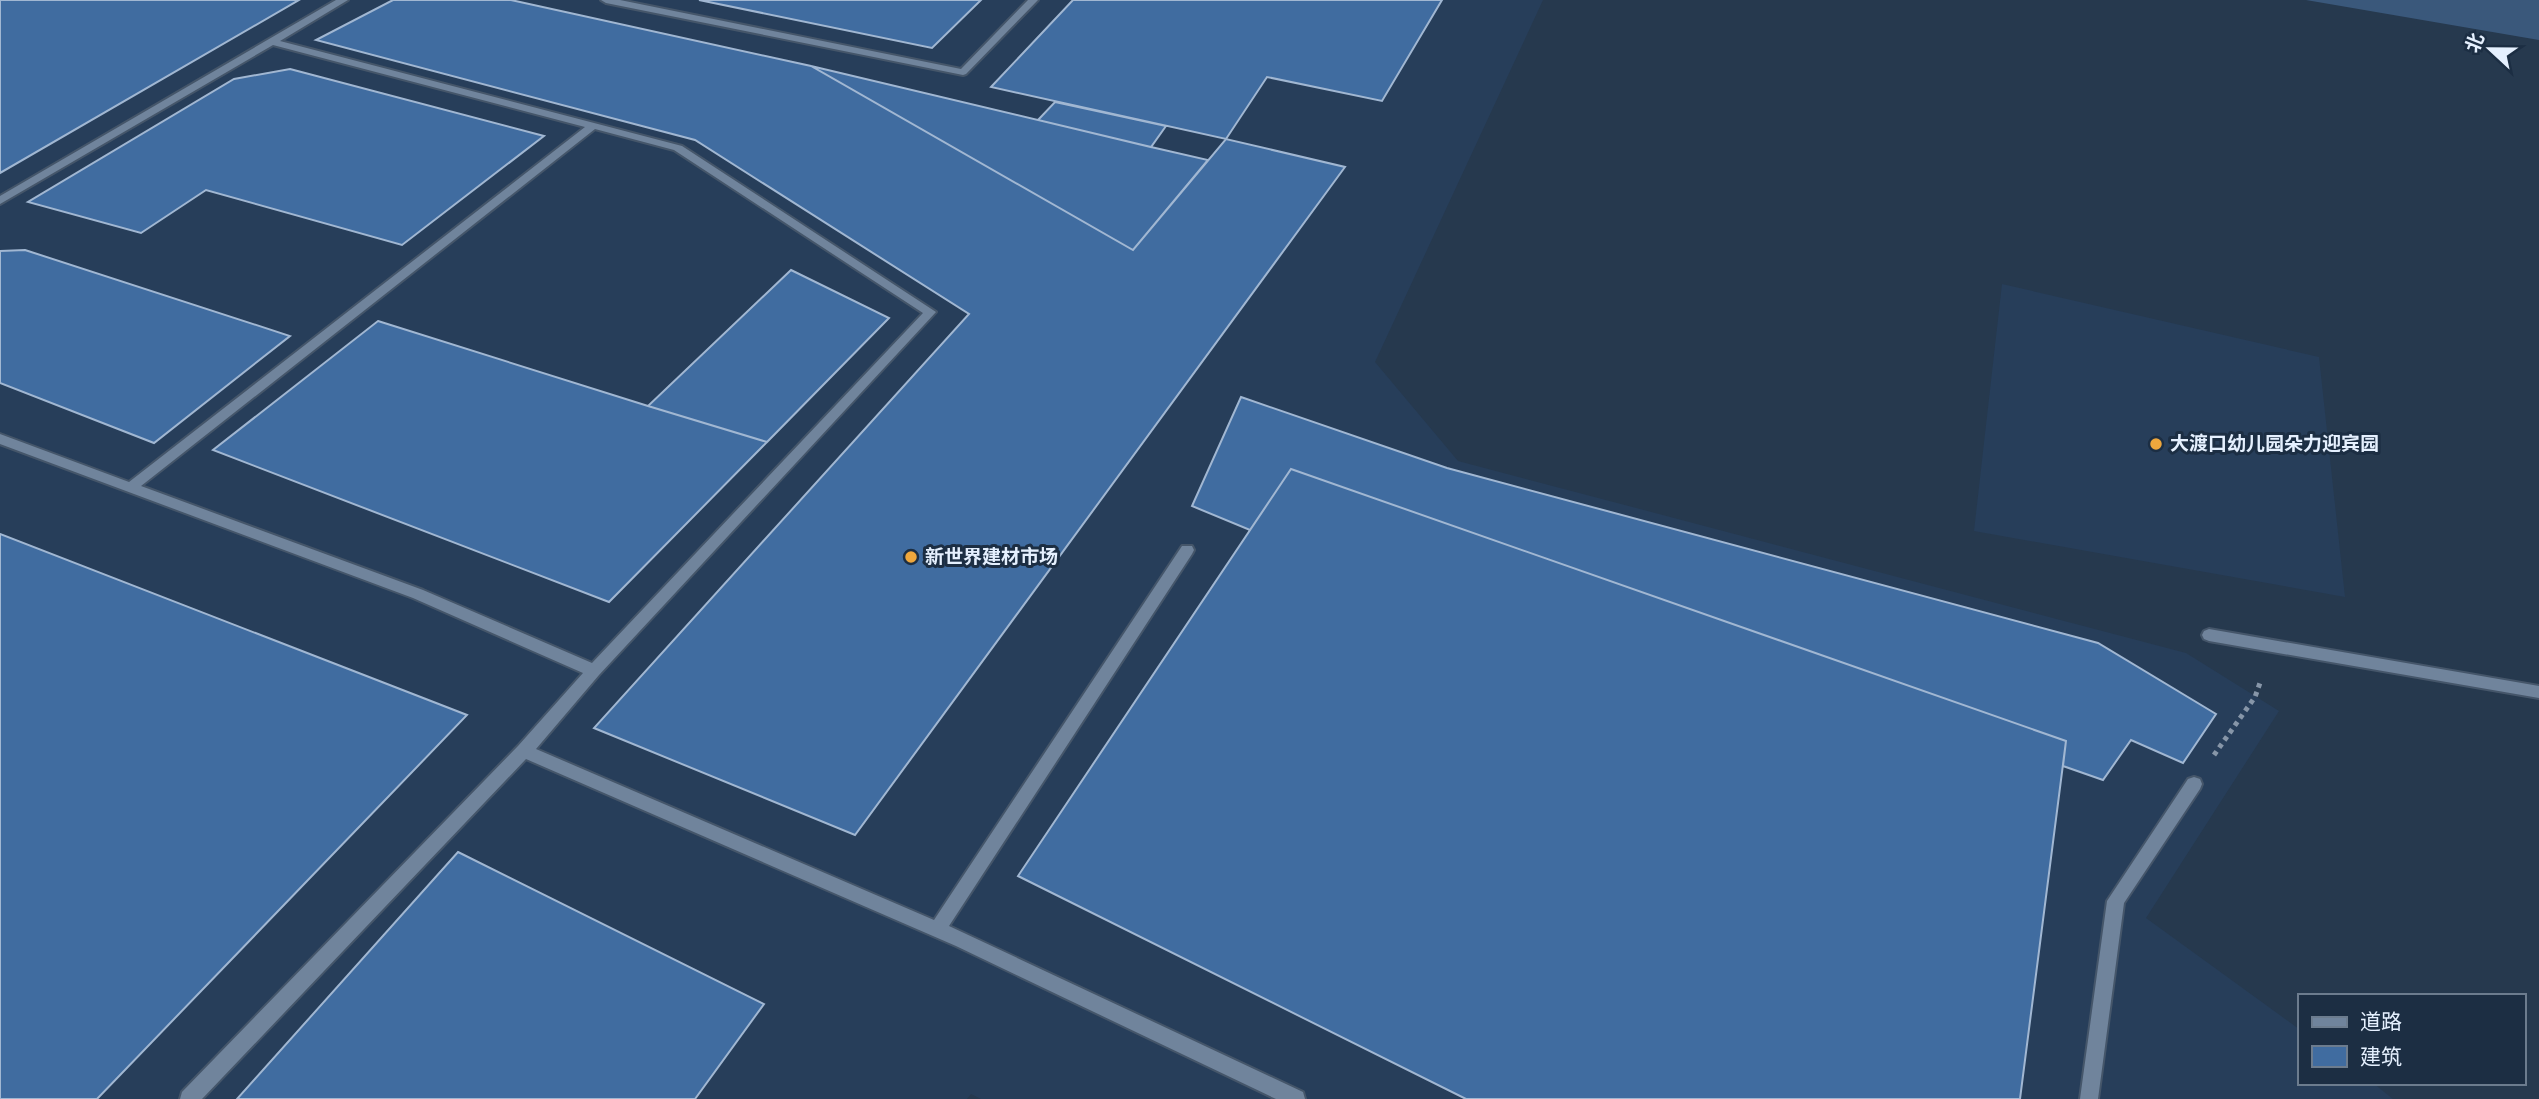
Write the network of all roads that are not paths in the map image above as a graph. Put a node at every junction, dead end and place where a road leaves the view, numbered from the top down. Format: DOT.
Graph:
graph roads {
  1 [pos="343,0"];
  2 [pos="606,0"];
  3 [pos="1033,0"];
  4 [pos="273,42"];
  5 [pos="593,126"];
  6 [pos="0,201"];
  7 [pos="0,439"];
  8 [pos="131,487"];
  9 [pos="1187,550"];
  10 [pos="2209,635"];
  11 [pos="594,671"];
  12 [pos="2539,692"];
  13 [pos="524,751"];
  14 [pos="2194,784"];
  15 [pos="937,930"];
  16 [pos="189,1099"];
  17 [pos="1296,1099"];
  18 [pos="2089,1099"];
  1 -- 4 [label="street"];
  2 -- 3 [label="street"];
  4 -- 5 [label="street"];
  4 -- 6 [label="street"];
  5 -- 8 [label="street"];
  5 -- 11 [label="street"];
  7 -- 8 [label="street"];
  8 -- 11 [label="street"];
  9 -- 15 [label="street"];
  10 -- 12 [label="street"];
  11 -- 13 [label="street"];
  13 -- 15 [label="street"];
  13 -- 16 [label="street"];
  14 -- 18 [label="street"];
  15 -- 17 [label="street"];
}
